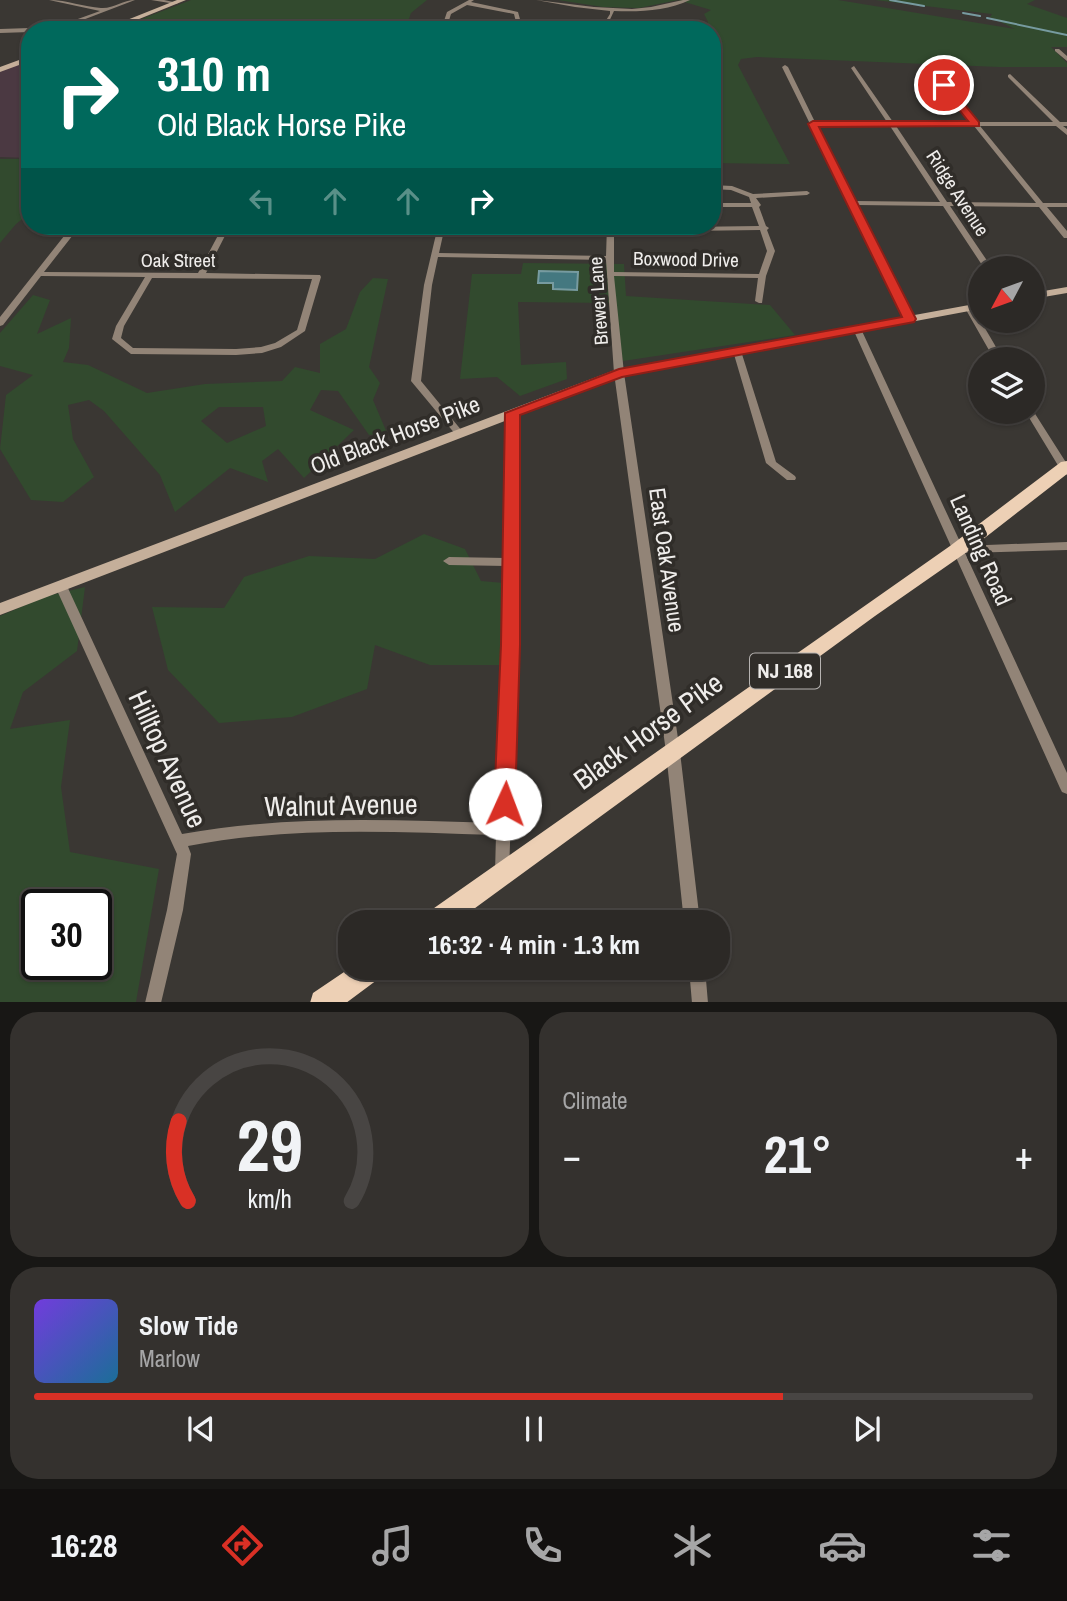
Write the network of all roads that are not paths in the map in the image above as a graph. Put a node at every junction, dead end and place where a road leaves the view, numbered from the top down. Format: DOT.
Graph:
graph roads {
  1 [pos="53,0"];
  2 [pos="133,0"];
  3 [pos="153,0"];
  4 [pos="184,0"];
  5 [pos="538,0"];
  6 [pos="688,0"];
  7 [pos="469,1"];
  8 [pos="176,3"];
  9 [pos="105,10"];
  10 [pos="612,10"];
  11 [pos="76,21"];
  12 [pos="129,21"];
  13 [pos="446,21"];
  14 [pos="518,21"];
  15 [pos="608,21"];
  16 [pos="21,30"];
  17 [pos="3,31"];
  18 [pos="1057,50"];
  19 [pos="1067,60"];
  20 [pos="21,62"];
  21 [pos="928,66"];
  22 [pos="785,67"];
  23 [pos="854,68"];
  24 [pos="0,70"];
  25 [pos="1010,76"];
  26 [pos="893,123"];
  27 [pos="813,124"];
  28 [pos="975,124"];
  29 [pos="1058,124"];
  30 [pos="1067,124"];
  31 [pos="1067,133"];
  32 [pos="721,187"];
  33 [pos="807,193"];
  34 [pos="752,196"];
  35 [pos="855,204"];
  36 [pos="947,204"];
  37 [pos="721,205"];
  38 [pos="757,205"];
  39 [pos="1041,205"];
  40 [pos="1067,205"];
  41 [pos="721,228"];
  42 [pos="765,228"];
  43 [pos="69,235"];
  44 [pos="222,235"];
  45 [pos="439,235"];
  46 [pos="610,235"];
  47 [pos="1067,236"];
  48 [pos="435,255"];
  49 [pos="980,256"];
  50 [pos="611,258"];
  51 [pos="610,274"];
  52 [pos="40,275"];
  53 [pos="150,275"];
  54 [pos="201,276"];
  55 [pos="762,276"];
  56 [pos="1067,290"];
  57 [pos="1045,294"];
  58 [pos="759,301"];
  59 [pos="968,308"];
  60 [pos="910,319"];
  61 [pos="0,323"];
  62 [pos="857,329"];
  63 [pos="737,351"];
  64 [pos="619,373"];
  65 [pos="513,413"];
  66 [pos="1038,424"];
  67 [pos="459,433"];
  68 [pos="1066,469"];
  69 [pos="791,478"];
  70 [pos="1067,545"];
  71 [pos="957,550"];
  72 [pos="449,561"];
  73 [pos="510,562"];
  74 [pos="61,586"];
  75 [pos="0,609"];
  76 [pos="673,752"];
  77 [pos="1067,788"];
  78 [pos="504,830"];
  79 [pos="180,841"];
  80 [pos="502,875"];
  81 [pos="453,910"];
  82 [pos="691,910"];
  83 [pos="355,980"];
  84 [pos="698,980"];
  85 [pos="153,1002"];
  86 [pos="324,1002"];
  87 [pos="701,1002"];
  1 -- 9 [label="street"];
  2 -- 9 [label="street"];
  3 -- 8 [label="street"];
  4 -- 8 [label="street"];
  5 -- 10 [label="street"];
  6 -- 10 [label="street"];
  7 -- 13 [label="street"];
  7 -- 14 [label="street"];
  8 -- 12 [label="street"];
  9 -- 11 [label="street"];
  10 -- 15 [label="street"];
  16 -- 17 [label="street"];
  18 -- 19 [label="street"];
  20 -- 24 [label="street"];
  21 -- 28 [label="street"];
  22 -- 27 [label="street"];
  23 -- 26 [label="street, Ridge Avenue"];
  25 -- 29 [label="street"];
  26 -- 27 [label="street"];
  26 -- 28 [label="street"];
  26 -- 36 [label="street, Ridge Avenue"];
  27 -- 35 [label="street"];
  28 -- 29 [label="street"];
  28 -- 39 [label="street"];
  29 -- 30 [label="street"];
  29 -- 31 [label="street"];
  32 -- 34 [label="street"];
  33 -- 34 [label="street"];
  34 -- 38 [label="street"];
  35 -- 36 [label="street"];
  35 -- 60 [label="street"];
  36 -- 39 [label="street"];
  36 -- 49 [label="street, Ridge Avenue"];
  37 -- 38 [label="street"];
  38 -- 42 [label="street"];
  39 -- 40 [label="street"];
  39 -- 47 [label="street"];
  41 -- 42 [label="street"];
  42 -- 55 [label="street"];
  43 -- 52 [label="street"];
  44 -- 54 [label="street"];
  45 -- 48 [label="street"];
  46 -- 50 [label="street, Brewer Lane"];
  48 -- 50 [label="street"];
  48 -- 67 [label="street"];
  50 -- 51 [label="street, Brewer Lane"];
  51 -- 55 [label="street, Boxwood Drive"];
  51 -- 64 [label="street, Brewer Lane"];
  52 -- 53 [label="street, Oak Street"];
  52 -- 61 [label="street"];
  53 -- 54 [label="street, Oak Street"];
  53 -- 54 [label="street, Oak Street"];
  55 -- 58 [label="street"];
  56 -- 57 [label="street"];
  59 -- 60 [label="street, Old Black Horse Pike"];
  60 -- 62 [label="street, Old Black Horse Pike"];
  62 -- 63 [label="street, Old Black Horse Pike"];
  62 -- 71 [label="street, Landing Road"];
  63 -- 64 [label="street, Old Black Horse Pike"];
  63 -- 69 [label="street"];
  64 -- 65 [label="street, Old Black Horse Pike"];
  64 -- 76 [label="street, East Oak Avenue"];
  65 -- 67 [label="street, Old Black Horse Pike"];
  65 -- 73 [label="street"];
  66 -- 68 [label="street"];
  67 -- 74 [label="street, Old Black Horse Pike"];
  68 -- 71 [label="main road, Black Horse Pike / NJ 168"];
  70 -- 71 [label="street"];
  71 -- 76 [label="main road, Black Horse Pike / NJ 168"];
  71 -- 77 [label="street, Landing Road"];
  72 -- 73 [label="street"];
  73 -- 78 [label="street"];
  74 -- 75 [label="street, Old Black Horse Pike"];
  74 -- 79 [label="street, Hilltop Avenue"];
  76 -- 80 [label="main road, Black Horse Pike / NJ 168"];
  76 -- 82 [label="street, East Oak Avenue"];
  78 -- 79 [label="street, Walnut Avenue"];
  78 -- 80 [label="street"];
  79 -- 85 [label="street, Hilltop Avenue"];
  80 -- 81 [label="main road, Black Horse Pike / NJ 168"];
  83 -- 86 [label="main road"];
  84 -- 87 [label="street"];
}
